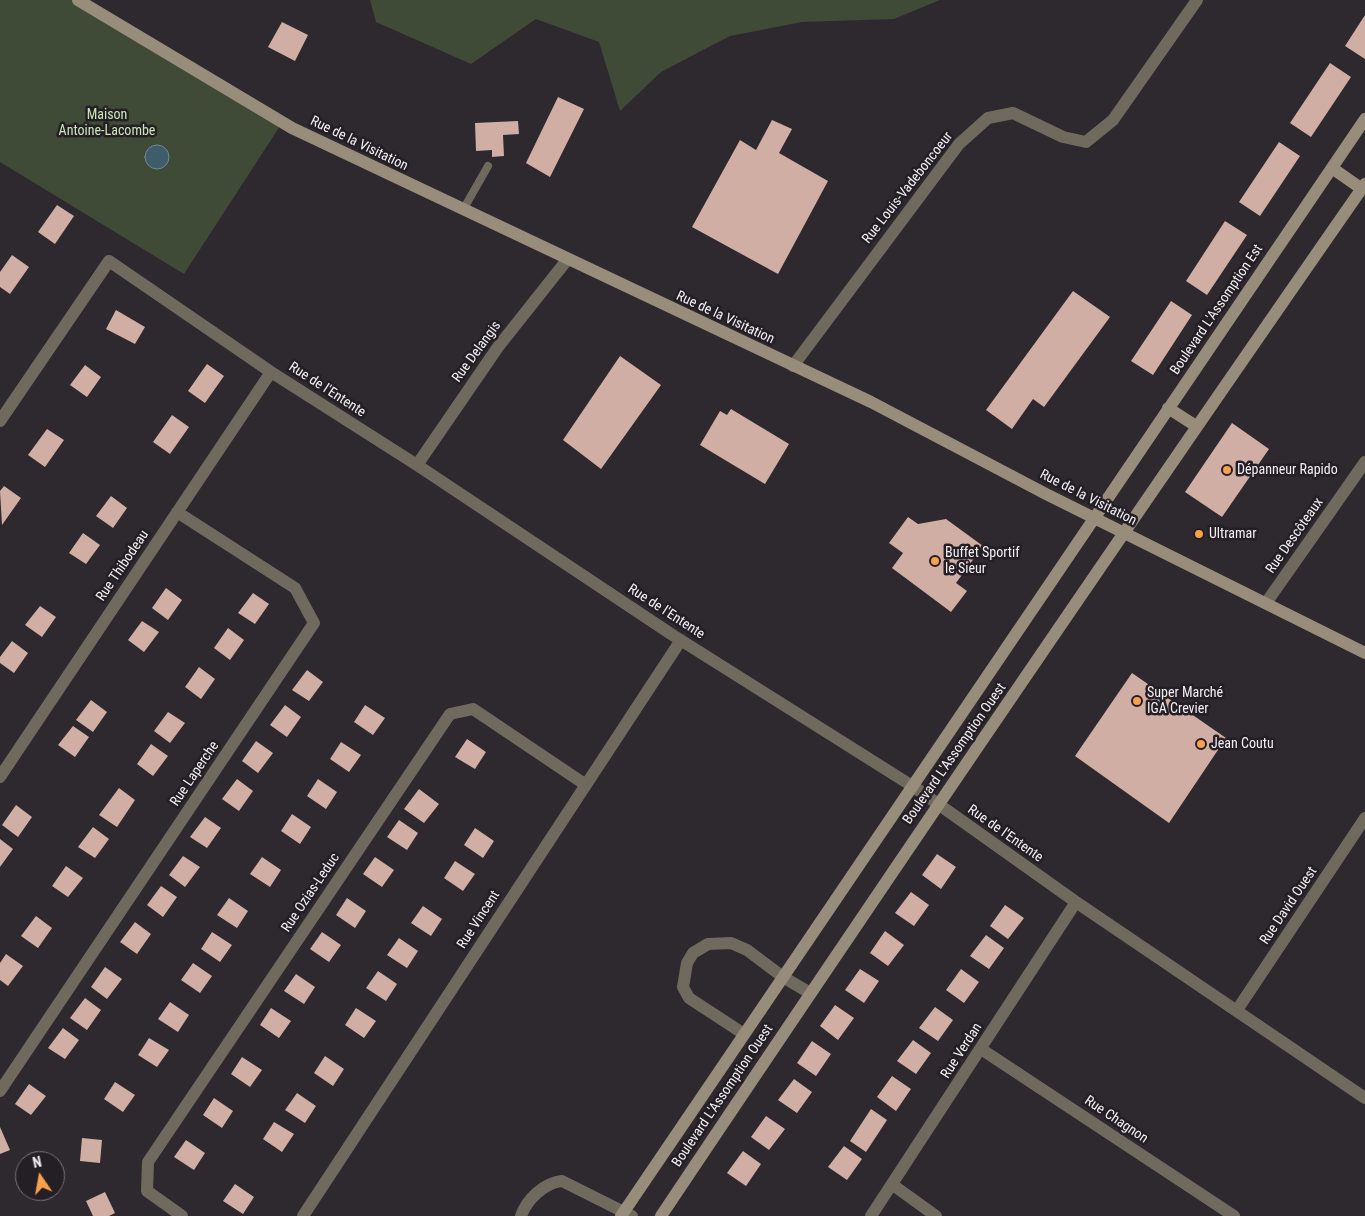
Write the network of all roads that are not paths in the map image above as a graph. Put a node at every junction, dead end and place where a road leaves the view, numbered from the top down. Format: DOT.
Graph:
graph roads {
  1 [pos="78,0"];
  2 [pos="1197,0"];
  3 [pos="1365,119"];
  4 [pos="488,166"];
  5 [pos="1332,168"];
  6 [pos="1363,186"];
  7 [pos="463,210"];
  8 [pos="567,260"];
  9 [pos="793,366"];
  10 [pos="271,372"];
  11 [pos="1168,408"];
  12 [pos="0,421"];
  13 [pos="1196,426"];
  14 [pos="1365,462"];
  15 [pos="417,465"];
  16 [pos="177,512"];
  17 [pos="1094,517"];
  18 [pos="1125,534"];
  19 [pos="1266,603"];
  20 [pos="681,640"];
  21 [pos="1365,653"];
  22 [pos="0,776"];
  23 [pos="586,785"];
  24 [pos="912,785"];
  25 [pos="938,804"];
  26 [pos="1365,818"];
  27 [pos="1076,902"];
  28 [pos="783,977"];
  29 [pos="810,993"];
  30 [pos="1237,1010"];
  31 [pos="744,1034"];
  32 [pos="981,1049"];
  33 [pos="0,1090"];
  34 [pos="1365,1098"];
  35 [pos="892,1185"];
  36 [pos="1218,1212"];
  37 [pos="626,1214"];
  38 [pos="182,1216"];
  39 [pos="303,1216"];
  40 [pos="521,1216"];
  41 [pos="660,1216"];
  42 [pos="871,1216"];
  43 [pos="936,1216"];
  44 [pos="1234,1216"];
  1 -- 7 [label="street, Rue de la Visitation"];
  2 -- 9 [label="street, Rue Louis-Vadeboncoeur"];
  3 -- 5 [label="street, Boulevard L'Assomption Est"];
  4 -- 7 [label="lane"];
  5 -- 6 [label="street"];
  5 -- 11 [label="street, Boulevard L'Assomption Est"];
  6 -- 13 [label="street"];
  7 -- 8 [label="street, Rue de la Visitation"];
  8 -- 9 [label="street, Rue de la Visitation"];
  8 -- 15 [label="street, Rue Delangis"];
  9 -- 17 [label="street, Rue de la Visitation"];
  10 -- 12 [label="street, Rue de l'Entente"];
  10 -- 15 [label="street, Rue de l'Entente"];
  10 -- 16 [label="street, Rue Thibodeau"];
  11 -- 13 [label="street"];
  11 -- 17 [label="street, Boulevard L'Assomption Est"];
  13 -- 18 [label="street"];
  14 -- 19 [label="street, Rue Descôteaux"];
  15 -- 20 [label="street, Rue de l'Entente"];
  16 -- 22 [label="street, Rue Thibodeau"];
  16 -- 33 [label="street, Rue Laperche"];
  17 -- 18 [label="street, Rue de la Visitation"];
  17 -- 24 [label="street, Boulevard L'Assomption Ouest"];
  18 -- 19 [label="street, Rue de la Visitation"];
  18 -- 25 [label="street, Boulevard L'Assomption Ouest"];
  19 -- 21 [label="street, Rue de la Visitation"];
  20 -- 23 [label="street, Rue Vincent"];
  20 -- 24 [label="street, Rue de l'Entente"];
  23 -- 38 [label="street, Rue Ozias-Leduc"];
  23 -- 39 [label="street, Rue Vincent"];
  24 -- 25 [label="street, Rue de l'Entente"];
  24 -- 28 [label="street, Boulevard L'Assomption Ouest"];
  25 -- 27 [label="street, Rue de l'Entente"];
  25 -- 29 [label="street, Boulevard L'Assomption Ouest"];
  26 -- 30 [label="street, Rue David Ouest"];
  27 -- 30 [label="street, Rue de l'Entente"];
  27 -- 32 [label="street, Rue Verdan"];
  28 -- 29 [label="street, Boulevard L'Assomption Ouest"];
  28 -- 31 [label="street, Boulevard L'Assomption Ouest"];
  28 -- 31 [label="street, Boulevard L'Assomption Ouest"];
  29 -- 41 [label="street, Boulevard L'Assomption Ouest"];
  30 -- 34 [label="street, Rue de l'Entente"];
  31 -- 37 [label="street, Boulevard L'Assomption Ouest"];
  32 -- 35 [label="street, Rue Verdan"];
  32 -- 36 [label="street, Rue Chagnon"];
  35 -- 42 [label="street, Rue Verdan"];
  35 -- 43 [label="street"];
  36 -- 44 [label="street, Rue Chagnon"];
  37 -- 40 [label="street, Boulevard L'Assomption Ouest"];
}
